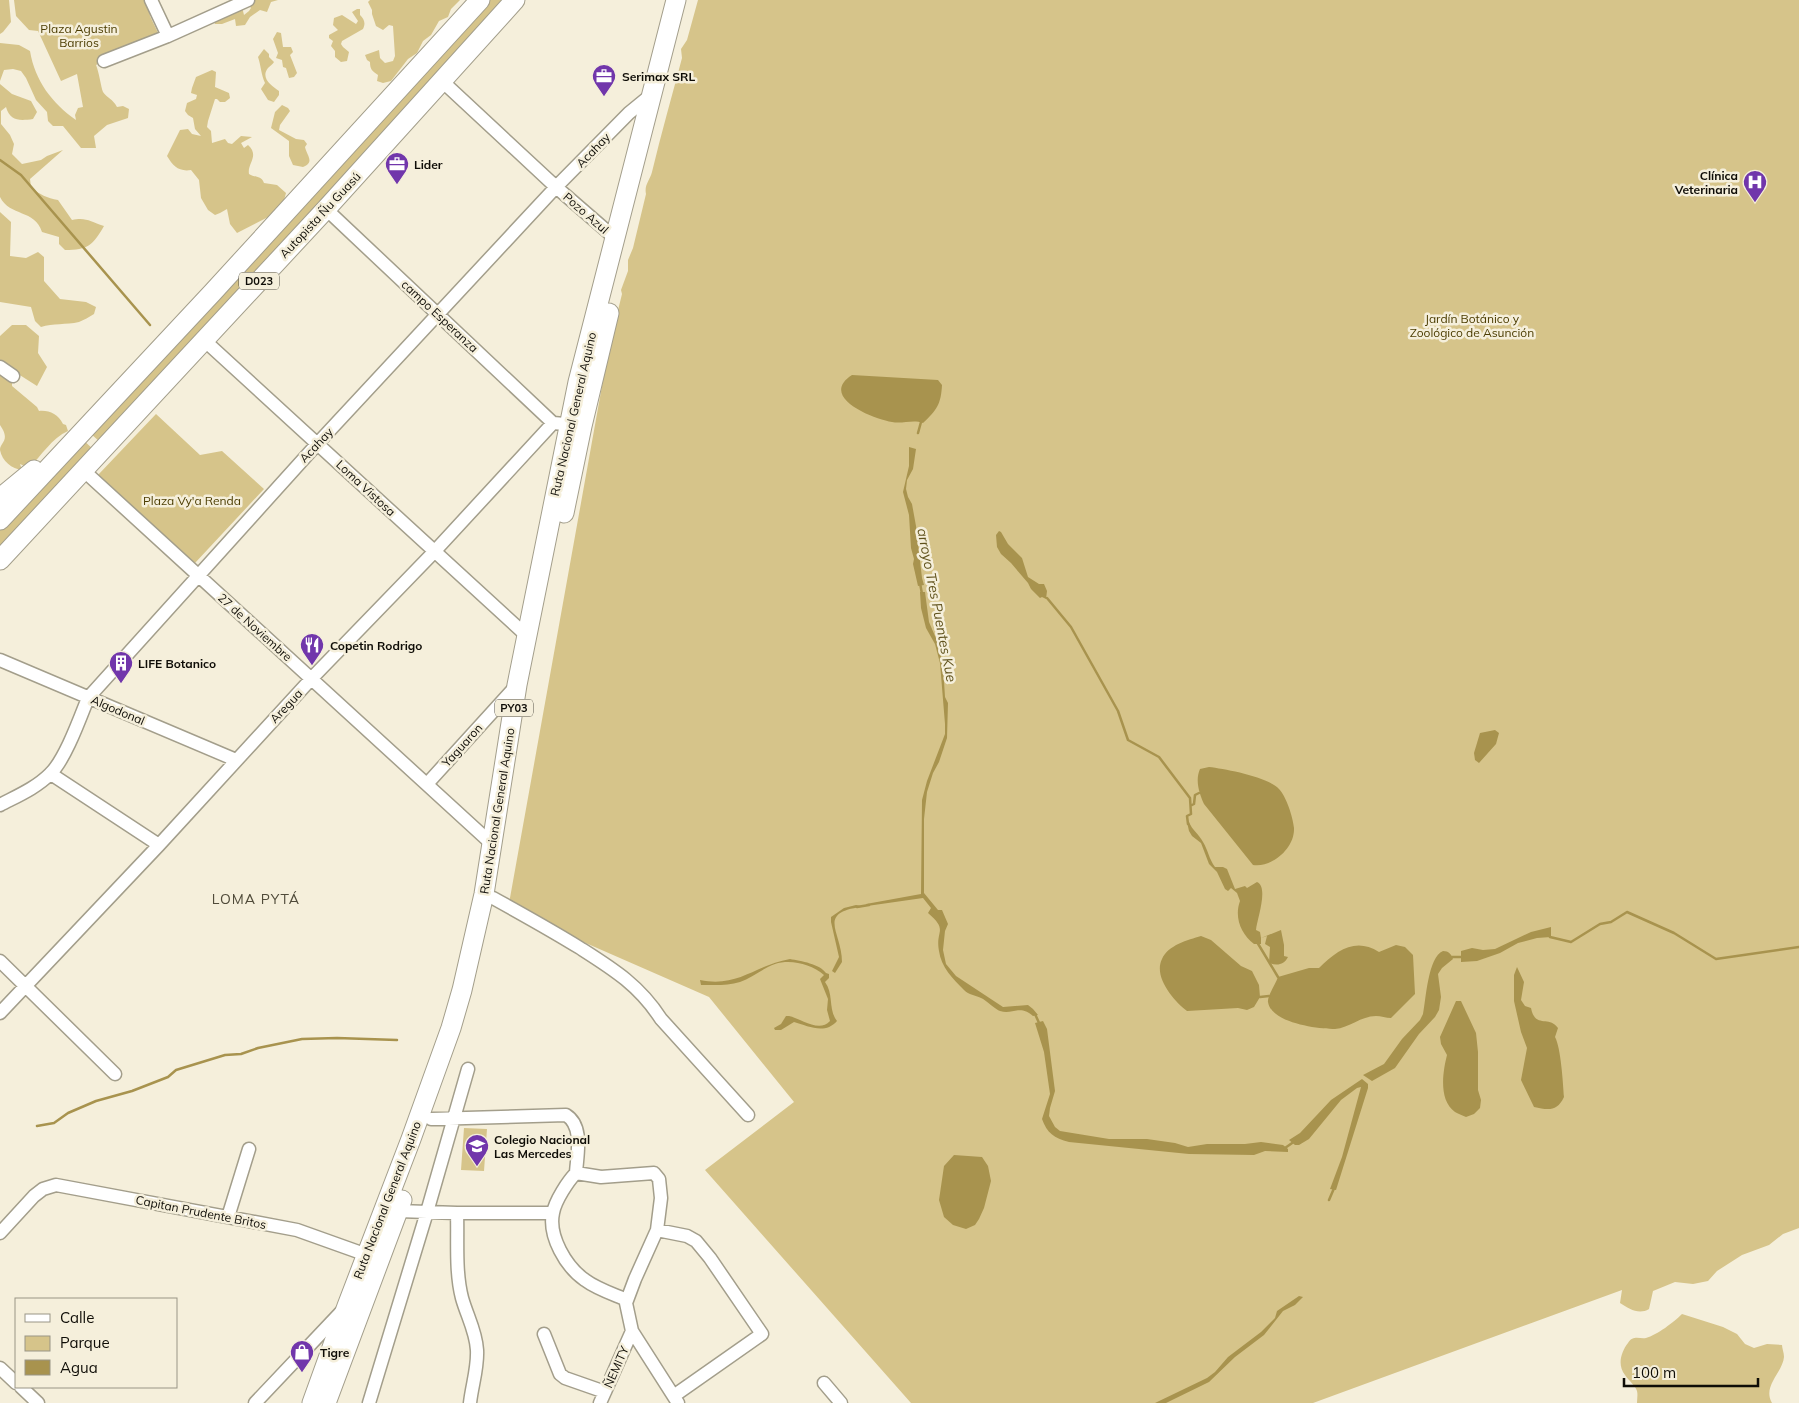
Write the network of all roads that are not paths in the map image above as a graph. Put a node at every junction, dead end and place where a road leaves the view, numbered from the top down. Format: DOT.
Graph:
graph roads {
  1 [pos="152,0"];
  2 [pos="248,0"];
  3 [pos="480,0"];
  4 [pos="515,0"];
  5 [pos="676,0"];
  6 [pos="689,0"];
  7 [pos="168,36"];
  8 [pos="104,61"];
  9 [pos="442,80"];
  10 [pos="651,96"];
  11 [pos="556,187"];
  12 [pos="326,208"];
  13 [pos="616,239"];
  14 [pos="438,314"];
  15 [pos="204,340"];
  16 [pos="0,367"];
  17 [pos="13,376"];
  18 [pos="568,425"];
  19 [pos="318,443"];
  20 [pos="72,444"];
  21 [pos="83,470"];
  22 [pos="0,498"];
  23 [pos="0,520"];
  24 [pos="434,552"];
  25 [pos="0,560"];
  26 [pos="199,575"];
  27 [pos="527,636"];
  28 [pos="0,660"];
  29 [pos="312,678"];
  30 [pos="518,685"];
  31 [pos="88,698"];
  32 [pos="236,760"];
  33 [pos="51,774"];
  34 [pos="427,784"];
  35 [pos="0,805"];
  36 [pos="159,845"];
  37 [pos="493,845"];
  38 [pos="493,898"];
  39 [pos="0,961"];
  40 [pos="25,985"];
  41 [pos="0,1013"];
  42 [pos="468,1069"];
  43 [pos="115,1074"];
  44 [pos="748,1115"];
  45 [pos="452,1119"];
  46 [pos="431,1120"];
  47 [pos="249,1149"];
  48 [pos="576,1173"];
  49 [pos="398,1211"];
  50 [pos="427,1212"];
  51 [pos="457,1213"];
  52 [pos="553,1213"];
  53 [pos="228,1217"];
  54 [pos="657,1230"];
  55 [pos="0,1233"];
  56 [pos="367,1255"];
  57 [pos="627,1300"];
  58 [pos="347,1306"];
  59 [pos="632,1331"];
  60 [pos="544,1334"];
  61 [pos="0,1368"];
  62 [pos="15,1382"];
  63 [pos="824,1383"];
  64 [pos="22,1388"];
  65 [pos="602,1397"];
  66 [pos="677,1399"];
  67 [pos="38,1403"];
  68 [pos="254,1403"];
  69 [pos="312,1403"];
  70 [pos="326,1403"];
  71 [pos="369,1403"];
  72 [pos="470,1403"];
  73 [pos="841,1403"];
  1 -- 7 [label="street"];
  2 -- 7 [label="street"];
  3 -- 20 [label="highway, D023"];
  4 -- 9 [label="highway, Autopista Ñu Guasú / D023"];
  5 -- 10 [label="highway, Ruta Nacional General Aquino / PY03"];
  6 -- 18 [label="highway, Ruta Nacional General Aquino / PY03"];
  7 -- 8 [label="street"];
  9 -- 11 [label="street, Pozo Azul"];
  9 -- 12 [label="highway, Autopista Ñu Guasú / D023"];
  10 -- 11 [label="street, Acahay"];
  10 -- 13 [label="highway, Ruta Nacional General Aquino / PY03"];
  11 -- 13 [label="street, Pozo Azul"];
  11 -- 14 [label="street, Acahay"];
  12 -- 14 [label="street, campo Esperanza"];
  12 -- 15 [label="highway, Autopista Ñu Guasú / D023"];
  13 -- 18 [label="highway, Ruta Nacional General Aquino / PY03"];
  14 -- 18 [label="street, campo Esperanza"];
  14 -- 19 [label="street, Acahay"];
  15 -- 19 [label="street, Loma Vistosa"];
  15 -- 21 [label="highway, Autopista Ñu Guasú / D023"];
  16 -- 17 [label="street"];
  18 -- 24 [label="street, Aregua"];
  18 -- 27 [label="highway, Ruta Nacional General Aquino / PY03"];
  18 -- 38 [label="highway, Ruta Nacional General Aquino / PY03"];
  19 -- 24 [label="street, Loma Vistosa"];
  19 -- 26 [label="street, Acahay"];
  20 -- 22 [label="highway"];
  20 -- 23 [label="highway, D023"];
  21 -- 25 [label="highway, Autopista Ñu Guasú / D023"];
  21 -- 26 [label="street, 27 de Noviembre"];
  24 -- 27 [label="street, Loma Vistosa"];
  24 -- 29 [label="street, Aregua"];
  26 -- 29 [label="street, 27 de Noviembre"];
  26 -- 31 [label="street, Acahay"];
  27 -- 30 [label="highway, Ruta Nacional General Aquino / PY03"];
  28 -- 31 [label="street, Algodonal"];
  29 -- 32 [label="street, Aregua"];
  29 -- 34 [label="street, 27 de Noviembre"];
  30 -- 34 [label="street, Yaguaron"];
  30 -- 37 [label="highway, Ruta Nacional General Aquino / PY03"];
  31 -- 32 [label="street, Algodonal"];
  31 -- 33 [label="street, Acahay"];
  32 -- 36 [label="street, Aregua"];
  33 -- 35 [label="street, Acahay"];
  33 -- 36 [label="street"];
  34 -- 37 [label="street, 27 de Noviembre"];
  36 -- 40 [label="street, Aregua"];
  37 -- 56 [label="highway, Ruta Nacional General Aquino / PY03"];
  38 -- 44 [label="street"];
  38 -- 46 [label="highway, Ruta Nacional General Aquino / PY03"];
  39 -- 40 [label="street"];
  40 -- 41 [label="street, Aregua"];
  40 -- 43 [label="street"];
  42 -- 45 [label="street"];
  45 -- 46 [label="street"];
  45 -- 48 [label="street"];
  45 -- 50 [label="street"];
  46 -- 49 [label="highway, Ruta Nacional General Aquino / PY03"];
  47 -- 53 [label="street"];
  48 -- 52 [label="street"];
  48 -- 54 [label="street"];
  49 -- 50 [label="street"];
  49 -- 70 [label="highway, Ruta Nacional General Aquino / PY03"];
  50 -- 51 [label="street"];
  50 -- 71 [label="street"];
  51 -- 52 [label="street"];
  51 -- 72 [label="street"];
  52 -- 57 [label="street"];
  53 -- 55 [label="street, Capitan Prudente Britos"];
  53 -- 56 [label="street, Capitan Prudente Britos"];
  54 -- 57 [label="street"];
  54 -- 66 [label="street"];
  56 -- 58 [label="highway, Ruta Nacional General Aquino / PY03"];
  57 -- 59 [label="street"];
  58 -- 68 [label="street"];
  58 -- 69 [label="highway, Ruta Nacional General Aquino / PY03"];
  59 -- 65 [label="street, ÑEMITY"];
  59 -- 66 [label="street"];
  60 -- 65 [label="street"];
  61 -- 62 [label="street"];
  63 -- 73 [label="street"];
  64 -- 67 [label="street"];
}
